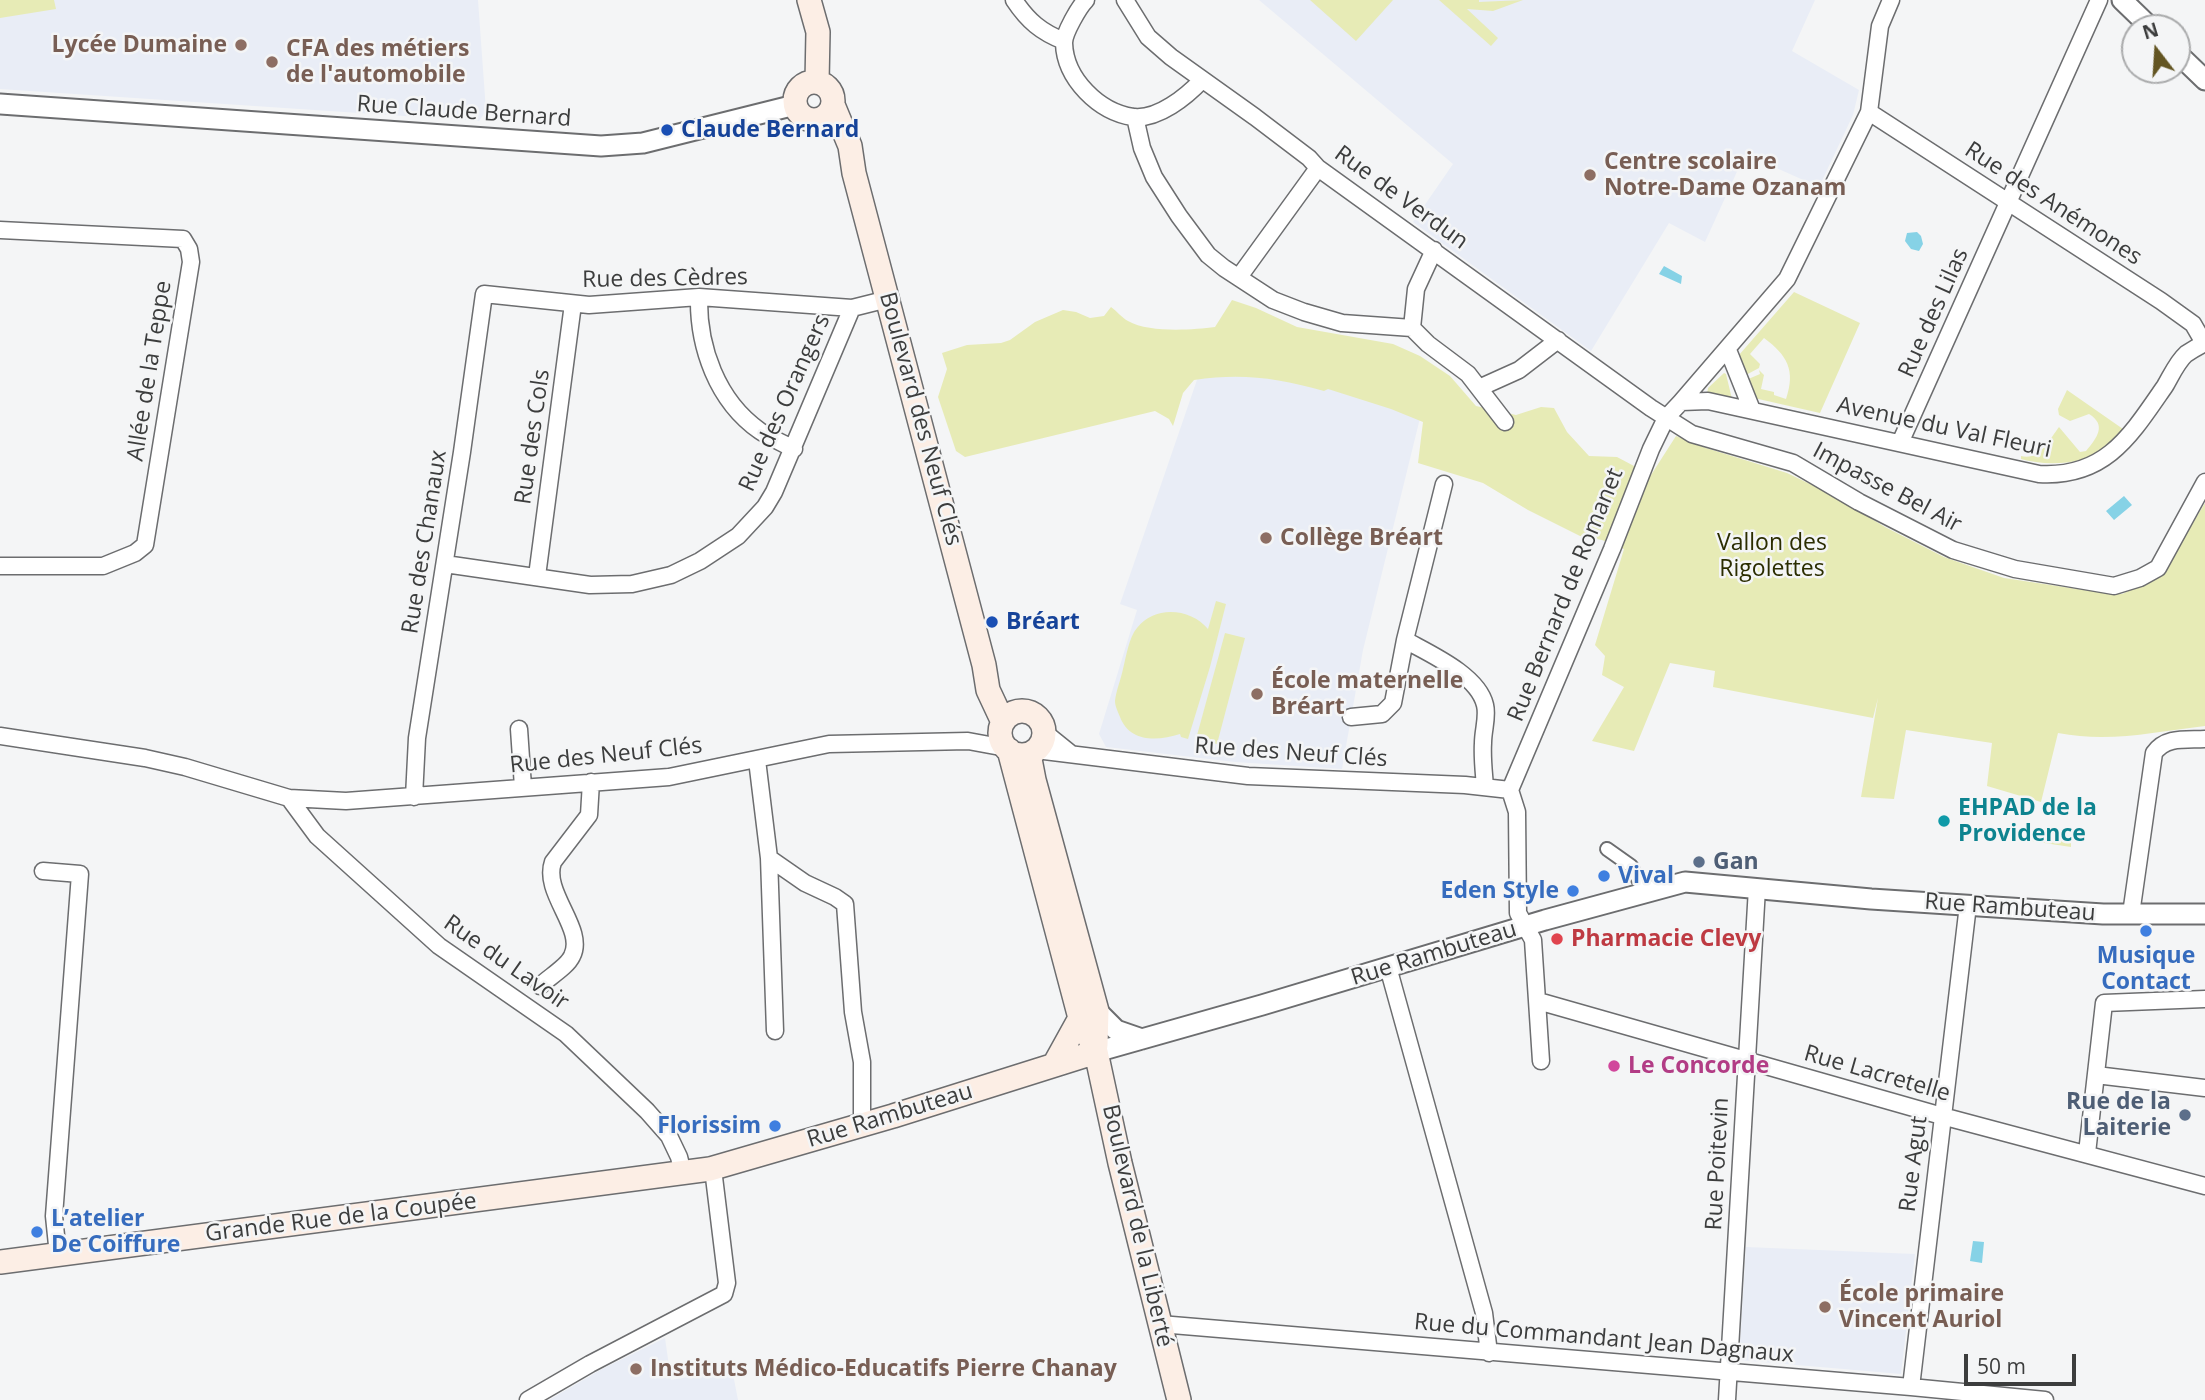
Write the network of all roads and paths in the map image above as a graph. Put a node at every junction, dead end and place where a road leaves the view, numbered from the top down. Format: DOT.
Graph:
graph roads {
  1 [pos="809,0"];
  2 [pos="1014,0"];
  3 [pos="1086,0"];
  4 [pos="1125,0"];
  5 [pos="1891,0"];
  6 [pos="2099,0"];
  7 [pos="2122,0"];
  8 [pos="2136,14"];
  9 [pos="1064,41"];
  10 [pos="2191,66"];
  11 [pos="2204,78"];
  12 [pos="1202,80"];
  13 [pos="817,82"];
  14 [pos="0,104"];
  15 [pos="795,105"];
  16 [pos="833,105"];
  17 [pos="1869,112"];
  18 [pos="1135,117"];
  19 [pos="816,121"];
  20 [pos="1318,168"];
  21 [pos="854,173"];
  22 [pos="2008,202"];
  23 [pos="0,230"];
  24 [pos="1434,250"];
  25 [pos="1239,277"];
  26 [pos="484,294"];
  27 [pos="699,297"];
  28 [pos="888,299"];
  29 [pos="573,304"];
  30 [pos="852,308"];
  31 [pos="1412,328"];
  32 [pos="1558,340"];
  33 [pos="2205,343"];
  34 [pos="1728,349"];
  35 [pos="1479,388"];
  36 [pos="1681,402"];
  37 [pos="1752,410"];
  38 [pos="1665,418"];
  39 [pos="1506,422"];
  40 [pos="1900,443"];
  41 [pos="794,449"];
  42 [pos="2205,482"];
  43 [pos="1444,484"];
  44 [pos="445,564"];
  45 [pos="0,566"];
  46 [pos="537,576"];
  47 [pos="1405,640"];
  48 [pos="1352,717"];
  49 [pos="519,729"];
  50 [pos="0,736"];
  51 [pos="1022,739"];
  52 [pos="2205,739"];
  53 [pos="757,760"];
  54 [pos="591,782"];
  55 [pos="523,787"];
  56 [pos="1485,787"];
  57 [pos="1510,790"];
  58 [pos="414,797"];
  59 [pos="289,798"];
  60 [pos="1607,849"];
  61 [pos="769,858"];
  62 [pos="43,871"];
  63 [pos="1641,885"];
  64 [pos="1757,888"];
  65 [pos="1968,905"];
  66 [pos="2131,914"];
  67 [pos="2205,914"];
  68 [pos="1524,927"];
  69 [pos="1388,967"];
  70 [pos="540,986"];
  71 [pos="2205,999"];
  72 [pos="1538,1001"];
  73 [pos="1088,1014"];
  74 [pos="775,1031"];
  75 [pos="1142,1039"];
  76 [pos="1096,1052"];
  77 [pos="1541,1061"];
  78 [pos="1747,1061"];
  79 [pos="1054,1065"];
  80 [pos="2096,1075"];
  81 [pos="2205,1088"];
  82 [pos="1942,1116"];
  83 [pos="862,1125"];
  84 [pos="2087,1153"];
  85 [pos="713,1169"];
  86 [pos="683,1173"];
  87 [pos="2205,1186"];
  88 [pos="58,1255"];
  89 [pos="0,1262"];
  90 [pos="1160,1324"];
  91 [pos="1489,1353"];
  92 [pos="1728,1371"];
  93 [pos="1911,1387"];
  94 [pos="528,1400"];
  95 [pos="1179,1400"];
  96 [pos="1727,1400"];
  97 [pos="2045,1400"];
  1 -- 13 [label="main road"];
  2 -- 9 [label="street"];
  3 -- 9 [label="street"];
  4 -- 12 [label="street, Rue de Verdun"];
  5 -- 17 [label="street"];
  6 -- 22 [label="street, Rue des Lilas"];
  7 -- 8 [label="street"];
  9 -- 18 [label="street"];
  10 -- 11 [label="street"];
  12 -- 18 [label="street"];
  12 -- 20 [label="street, Rue de Verdun"];
  13 -- 15 [label="main road"];
  13 -- 16 [label="main road"];
  14 -- 15 [label="street, Rue Claude Bernard"];
  15 -- 19 [label="main road"];
  16 -- 19 [label="main road"];
  16 -- 21 [label="main road, Boulevard des Neuf Clés"];
  17 -- 22 [label="street, Rue des Anémones"];
  17 -- 34 [label="street"];
  18 -- 25 [label="street"];
  19 -- 21 [label="main road, Boulevard des Neuf Clés"];
  20 -- 24 [label="street, Rue de Verdun"];
  20 -- 25 [label="street"];
  21 -- 28 [label="main road, Boulevard des Neuf Clés"];
  22 -- 33 [label="street, Rue des Anémones"];
  22 -- 40 [label="street, Rue des Lilas"];
  23 -- 45 [label="street, Allée de la Teppe"];
  24 -- 31 [label="street"];
  24 -- 32 [label="street, Rue de Verdun"];
  25 -- 31 [label="street"];
  26 -- 29 [label="street, Rue des Cèdres"];
  26 -- 44 [label="street, Rue des Chanaux"];
  27 -- 29 [label="street, Rue des Cèdres"];
  27 -- 30 [label="street, Rue des Cèdres"];
  27 -- 41 [label="street"];
  28 -- 30 [label="street, Rue des Cèdres"];
  28 -- 51 [label="main road, Boulevard des Neuf Clés"];
  29 -- 46 [label="street, Rue des Cols"];
  30 -- 41 [label="street, Rue des Orangers"];
  31 -- 35 [label="street"];
  32 -- 35 [label="street"];
  32 -- 38 [label="street, Rue de Verdun"];
  33 -- 40 [label="street, Avenue du Val Fleuri"];
  34 -- 36 [label="street"];
  34 -- 37 [label="street"];
  35 -- 39 [label="street"];
  36 -- 37 [label="street, Avenue du Val Fleuri"];
  36 -- 38 [label="street"];
  37 -- 40 [label="street, Avenue du Val Fleuri"];
  38 -- 42 [label="street, Impasse Bel Air"];
  38 -- 57 [label="street, Rue Bernard de Romanet"];
  41 -- 46 [label="street, Rue des Orangers"];
  43 -- 47 [label="street"];
  44 -- 46 [label="street, Rue des Orangers"];
  44 -- 58 [label="street, Rue des Chanaux"];
  47 -- 48 [label="street"];
  47 -- 56 [label="street"];
  49 -- 55 [label="street"];
  50 -- 59 [label="street, Rue des Neuf Clés"];
  51 -- 53 [label="street, Rue des Neuf Clés"];
  51 -- 56 [label="street, Rue des Neuf Clés"];
  51 -- 73 [label="main road, Boulevard des Neuf Clés"];
  51 -- 73 [label="main road, Boulevard des Neuf Clés"];
  52 -- 66 [label="street"];
  53 -- 54 [label="street, Rue des Neuf Clés"];
  53 -- 61 [label="street"];
  54 -- 55 [label="street, Rue des Neuf Clés"];
  54 -- 70 [label="street"];
  55 -- 58 [label="street, Rue des Neuf Clés"];
  56 -- 57 [label="street, Rue des Neuf Clés"];
  57 -- 68 [label="street"];
  58 -- 59 [label="street, Rue des Neuf Clés"];
  59 -- 86 [label="street, Rue du Lavoir"];
  60 -- 63 [label="street"];
  61 -- 74 [label="street"];
  61 -- 83 [label="street"];
  62 -- 88 [label="street"];
  64 -- 65 [label="street, Rue Rambuteau"];
  64 -- 68 [label="street, Rue Rambuteau"];
  64 -- 78 [label="street, Rue Poitevin"];
  65 -- 66 [label="street, Rue Rambuteau"];
  65 -- 82 [label="street, Rue Agut"];
  66 -- 67 [label="street, Rue Rambuteau"];
  68 -- 69 [label="street, Rue Rambuteau"];
  68 -- 72 [label="street"];
  69 -- 75 [label="street, Rue Rambuteau"];
  69 -- 91 [label="street"];
  71 -- 80 [label="street"];
  72 -- 77 [label="street"];
  72 -- 78 [label="street, Rue Lacretelle"];
  73 -- 75 [label="street"];
  73 -- 76 [label="main road, Boulevard des Neuf Clés"];
  73 -- 79 [label="main road"];
  75 -- 76 [label="street, Rue Rambuteau"];
  76 -- 79 [label="main road, Rue Rambuteau"];
  76 -- 90 [label="main road, Boulevard de la Liberté"];
  78 -- 82 [label="street, Rue Lacretelle"];
  78 -- 92 [label="street, Rue Poitevin"];
  79 -- 83 [label="main road, Rue Rambuteau"];
  80 -- 81 [label="street"];
  80 -- 84 [label="street"];
  82 -- 84 [label="street, Rue Lacretelle"];
  82 -- 93 [label="street, Rue Agut"];
  83 -- 85 [label="main road, Rue Rambuteau"];
  84 -- 87 [label="street, Rue Lacretelle"];
  85 -- 86 [label="main road, Rue Rambuteau"];
  85 -- 94 [label="street"];
  86 -- 88 [label="main road, Grande Rue de la Coupée"];
  88 -- 89 [label="main road, Grande Rue de la Coupée"];
  90 -- 91 [label="street, Rue du Commandant Jean Dagnaux"];
  90 -- 95 [label="main road, Boulevard de la Liberté"];
  91 -- 92 [label="street, Rue du Commandant Jean Dagnaux"];
  92 -- 93 [label="street, Rue du Commandant Jean Dagnaux"];
  92 -- 96 [label="street, Rue Poitevin"];
  93 -- 97 [label="street, Rue du Commandant Jean Dagnaux"];
}
